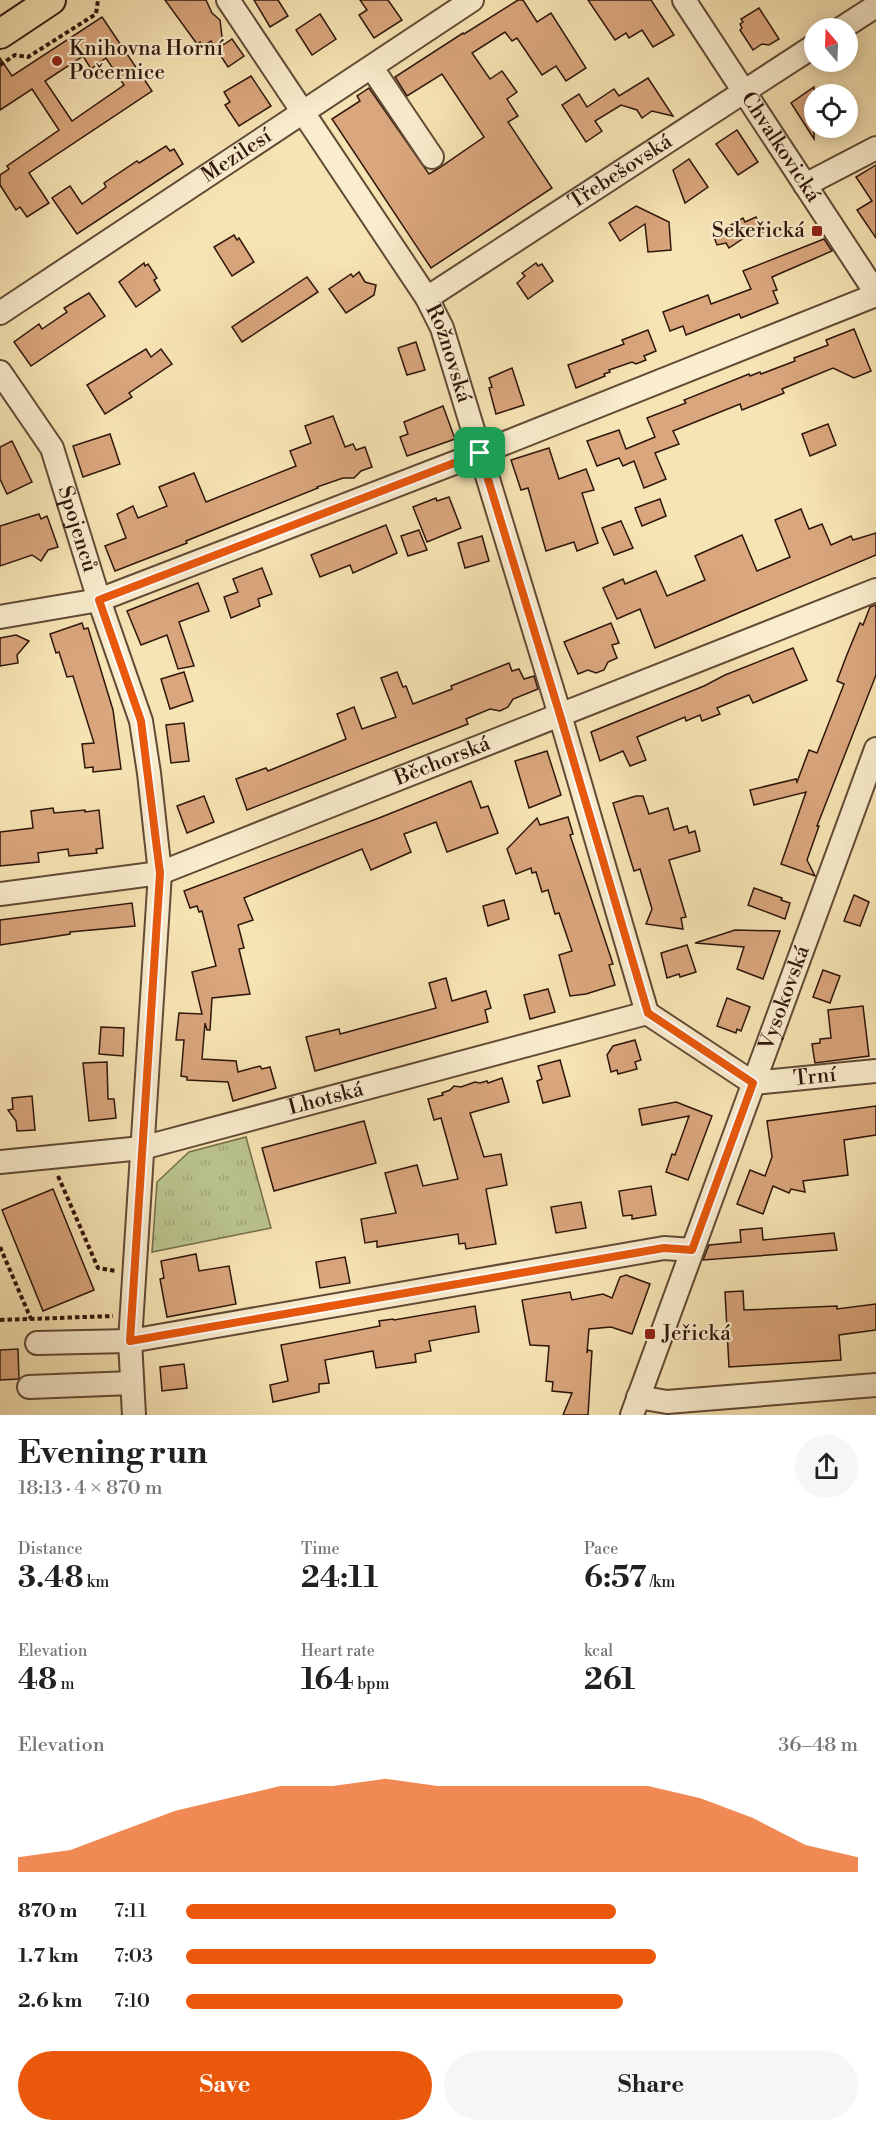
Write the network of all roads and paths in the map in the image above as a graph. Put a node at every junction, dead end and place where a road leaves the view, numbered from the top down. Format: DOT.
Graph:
graph roads {
  1 [pos="51,0"];
  2 [pos="98,0"];
  3 [pos="228,0"];
  4 [pos="472,0"];
  5 [pos="684,0"];
  6 [pos="876,6"];
  7 [pos="857,18"];
  8 [pos="0,34"];
  9 [pos="804,53"];
  10 [pos="0,65"];
  11 [pos="372,68"];
  12 [pos="744,92"];
  13 [pos="302,113"];
  14 [pos="876,148"];
  15 [pos="432,157"];
  16 [pos="805,185"];
  17 [pos="876,294"];
  18 [pos="427,298"];
  19 [pos="0,313"];
  20 [pos="0,372"];
  21 [pos="480,453"];
  22 [pos="876,590"];
  23 [pos="99,600"];
  24 [pos="0,617"];
  25 [pos="560,715"];
  26 [pos="876,749"];
  27 [pos="866,805"];
  28 [pos="160,873"];
  29 [pos="0,894"];
  30 [pos="648,1013"];
  31 [pos="876,1071"];
  32 [pos="753,1083"];
  33 [pos="142,1149"];
  34 [pos="50,1157"];
  35 [pos="0,1162"];
  36 [pos="1,1249"];
  37 [pos="692,1250"];
  38 [pos="134,1274"];
  39 [pos="131,1316"];
  40 [pos="31,1319"];
  41 [pos="0,1320"];
  42 [pos="130,1341"];
  43 [pos="37,1343"];
  44 [pos="132,1383"];
  45 [pos="876,1385"];
  46 [pos="29,1387"];
  47 [pos="635,1406"];
  48 [pos="134,1415"];
  1 -- 8 [label="main road"];
  2 -- 10 [label="path"];
  3 -- 13 [label="street, Rožnovská"];
  4 -- 11 [label="street, Mezilesí"];
  5 -- 12 [label="street, Chvalkovická"];
  6 -- 7 [label="street"];
  9 -- 12 [label="street, Třebešovská"];
  11 -- 13 [label="street, Mezilesí"];
  11 -- 15 [label="street"];
  12 -- 16 [label="street, Chvalkovická"];
  12 -- 18 [label="street, Třebešovská"];
  13 -- 18 [label="street, Rožnovská"];
  13 -- 19 [label="street, Mezilesí"];
  14 -- 16 [label="street"];
  16 -- 17 [label="street, Chvalkovická"];
  17 -- 21 [label="street"];
  18 -- 21 [label="street, Rožnovská"];
  20 -- 23 [label="street, Spojenců"];
  21 -- 23 [label="street"];
  21 -- 25 [label="street, Rožnovská"];
  22 -- 25 [label="street, Běchorská"];
  23 -- 24 [label="street"];
  23 -- 28 [label="street, Spojenců"];
  25 -- 28 [label="street, Běchorská"];
  25 -- 30 [label="street, Rožnovská"];
  26 -- 27 [label="street, Vysokovská"];
  27 -- 32 [label="street, Vysokovská"];
  28 -- 29 [label="street, Běchorská"];
  28 -- 33 [label="street, Spojenců"];
  30 -- 32 [label="street"];
  30 -- 33 [label="street, Lhotská"];
  31 -- 32 [label="street, Trní"];
  32 -- 37 [label="street, Vysokovská"];
  33 -- 34 [label="street, Lhotská"];
  33 -- 38 [label="street, Spojenců"];
  34 -- 35 [label="street, Lhotská"];
  34 -- 38 [label="path"];
  36 -- 40 [label="path"];
  37 -- 42 [label="street"];
  37 -- 47 [label="street, Vysokovská"];
  38 -- 39 [label="street, Spojenců"];
  39 -- 40 [label="path"];
  39 -- 42 [label="street, Spojenců"];
  40 -- 41 [label="path"];
  42 -- 43 [label="street"];
  42 -- 44 [label="street, Spojenců"];
  44 -- 46 [label="street"];
  44 -- 48 [label="street, Spojenců"];
  45 -- 47 [label="street"];
}
